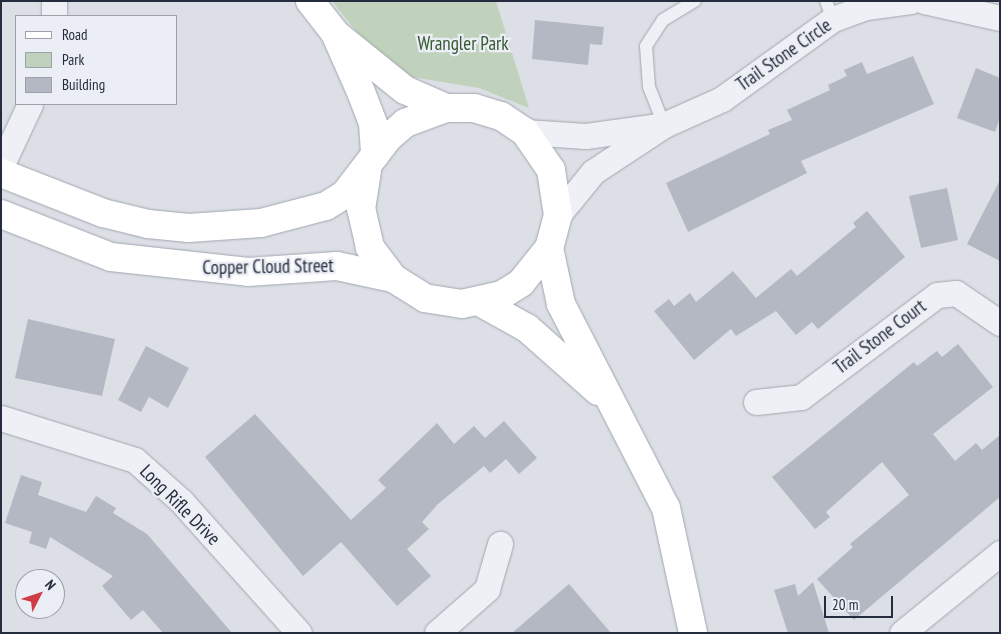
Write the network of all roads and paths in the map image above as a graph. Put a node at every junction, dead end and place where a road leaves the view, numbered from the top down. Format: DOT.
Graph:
graph roads {
  1 [pos="54,1"];
  2 [pos="310,1"];
  3 [pos="695,1"];
  4 [pos="911,1"];
  5 [pos="924,1"];
  6 [pos="830,10"];
  7 [pos="54,15"];
  8 [pos="1000,18"];
  9 [pos="335,33"];
  10 [pos="30,105"];
  11 [pos="446,108"];
  12 [pos="664,125"];
  13 [pos="525,132"];
  14 [pos="371,163"];
  15 [pos="1,166"];
  16 [pos="1,173"];
  17 [pos="1,214"];
  18 [pos="558,215"];
  19 [pos="549,248"];
  20 [pos="393,278"];
  21 [pos="480,302"];
  22 [pos="1000,323"];
  23 [pos="610,402"];
  24 [pos="756,402"];
  25 [pos="1,418"];
  26 [pos="500,544"];
  27 [pos="1000,553"];
  28 [pos="299,633"];
  29 [pos="436,633"];
  30 [pos="693,633"];
  31 [pos="902,633"];
  1 -- 7 [label="street"];
  2 -- 9 [label="street"];
  3 -- 12 [label="lane"];
  4 -- 6 [label="street, Trail Stone Circle"];
  5 -- 8 [label="street"];
  6 -- 12 [label="street, Trail Stone Circle"];
  9 -- 11 [label="street"];
  9 -- 14 [label="street"];
  10 -- 15 [label="street"];
  11 -- 13 [label="street"];
  11 -- 14 [label="street"];
  12 -- 13 [label="street, Trail Stone Circle"];
  12 -- 18 [label="street, Trail Stone Circle"];
  13 -- 18 [label="street"];
  14 -- 16 [label="street"];
  14 -- 20 [label="street"];
  17 -- 20 [label="street, Copper Cloud Street"];
  18 -- 19 [label="street"];
  19 -- 21 [label="street"];
  19 -- 23 [label="street"];
  20 -- 21 [label="street"];
  21 -- 23 [label="street"];
  22 -- 24 [label="street, Trail Stone Court"];
  23 -- 30 [label="street"];
  25 -- 28 [label="street, Long Rifle Drive"];
  26 -- 29 [label="street"];
  27 -- 31 [label="street"];
}
